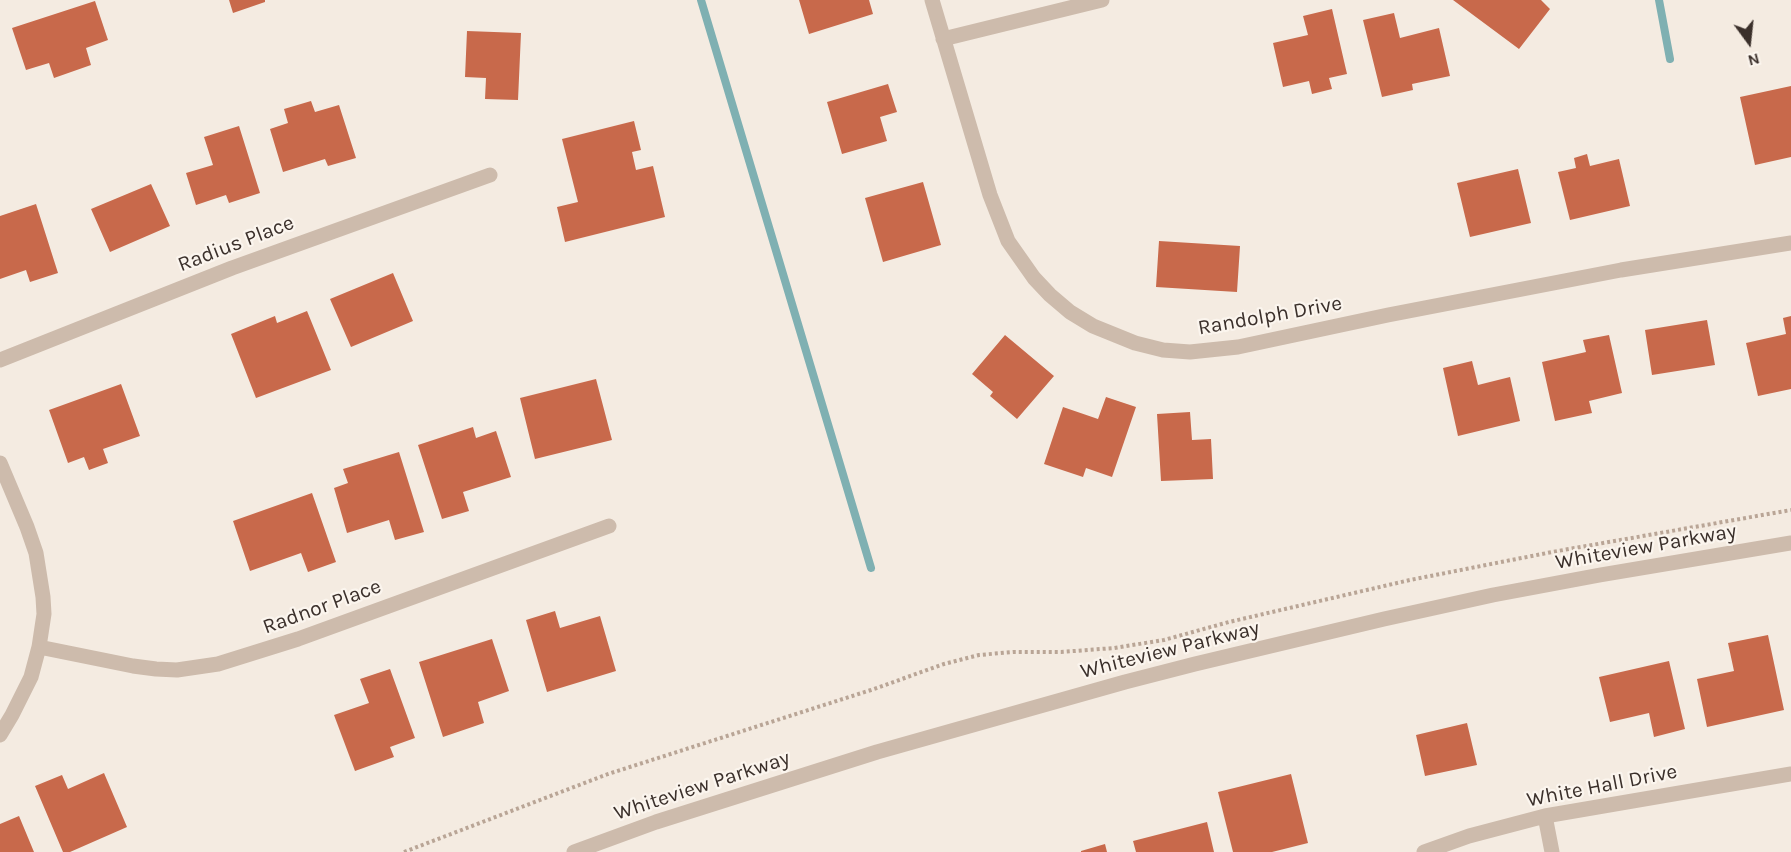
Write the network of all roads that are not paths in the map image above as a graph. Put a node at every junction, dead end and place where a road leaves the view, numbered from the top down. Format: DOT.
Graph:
graph roads {
  1 [pos="932,0"];
  2 [pos="1102,0"];
  3 [pos="943,39"];
  4 [pos="490,175"];
  5 [pos="1791,243"];
  6 [pos="0,360"];
  7 [pos="0,464"];
  8 [pos="609,526"];
  9 [pos="1791,543"];
  10 [pos="39,647"];
  11 [pos="0,735"];
  12 [pos="1791,774"];
  13 [pos="1545,816"];
  14 [pos="573,852"];
  15 [pos="1424,852"];
  16 [pos="1552,852"];
  1 -- 3 [label="street, Randolph Drive"];
  2 -- 3 [label="street"];
  3 -- 5 [label="street, Randolph Drive"];
  4 -- 6 [label="street, Radius Place"];
  7 -- 10 [label="street"];
  8 -- 10 [label="street, Radnor Place"];
  9 -- 14 [label="street, Whiteview Parkway"];
  10 -- 11 [label="street"];
  12 -- 13 [label="street, White Hall Drive"];
  13 -- 15 [label="street, White Hall Drive"];
  13 -- 16 [label="street"];
}
